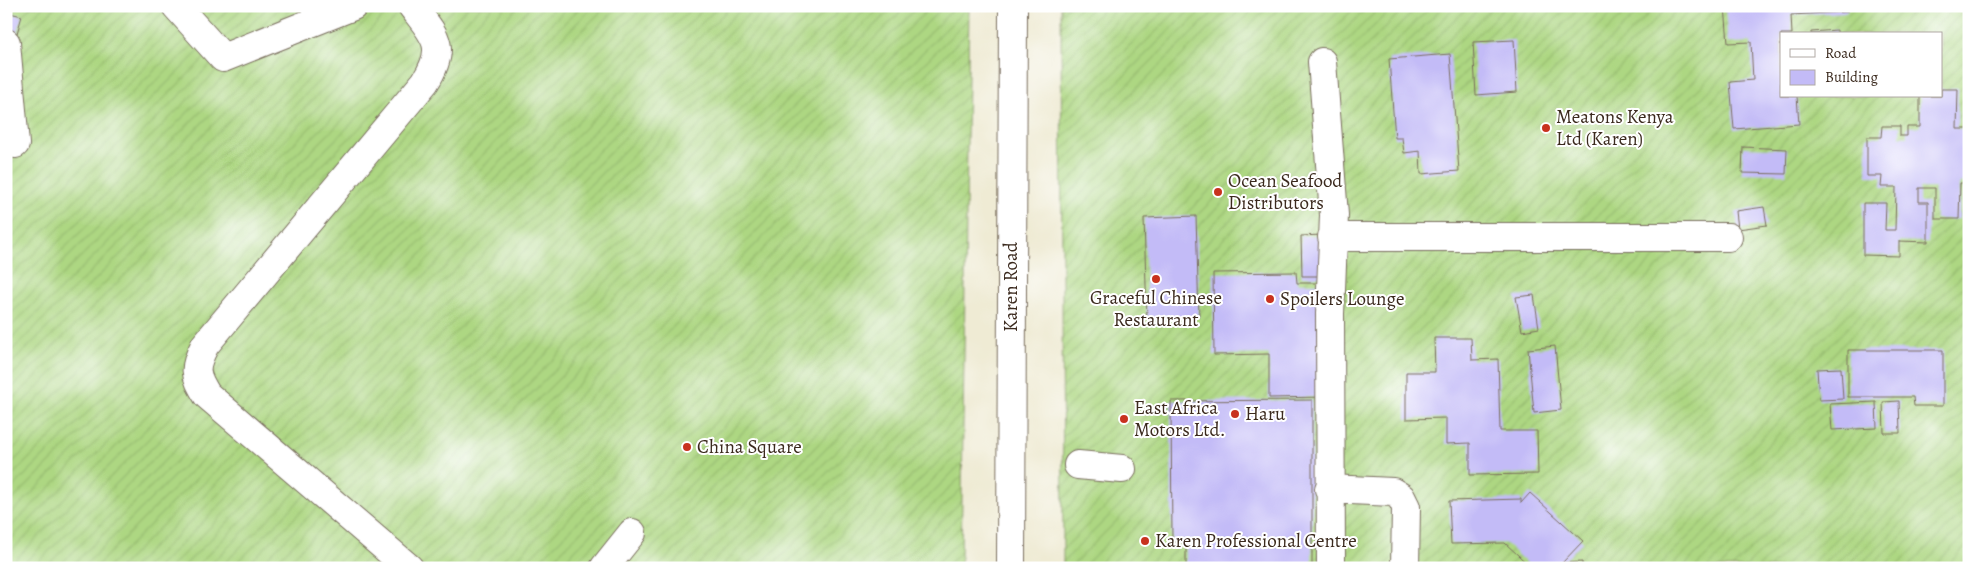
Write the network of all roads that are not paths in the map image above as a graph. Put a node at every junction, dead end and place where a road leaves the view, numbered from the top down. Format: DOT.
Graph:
graph roads {
  1 [pos="176,6"];
  2 [pos="353,6"];
  3 [pos="412,6"];
  4 [pos="1013,6"];
  5 [pos="6,43"];
  6 [pos="1322,62"];
  7 [pos="15,144"];
  8 [pos="1728,237"];
  9 [pos="1332,238"];
  10 [pos="1078,465"];
  11 [pos="1122,469"];
  12 [pos="1329,489"];
  13 [pos="632,533"];
  14 [pos="409,568"];
  15 [pos="604,568"];
  16 [pos="1011,568"];
  17 [pos="1331,568"];
  18 [pos="1405,568"];
  1 -- 2 [label="street"];
  3 -- 14 [label="street"];
  4 -- 16 [label="street, Karen Road"];
  5 -- 7 [label="street"];
  6 -- 9 [label="street"];
  8 -- 9 [label="street"];
  9 -- 12 [label="street"];
  10 -- 11 [label="street"];
  12 -- 17 [label="street"];
  12 -- 18 [label="street"];
  13 -- 15 [label="street"];
}
